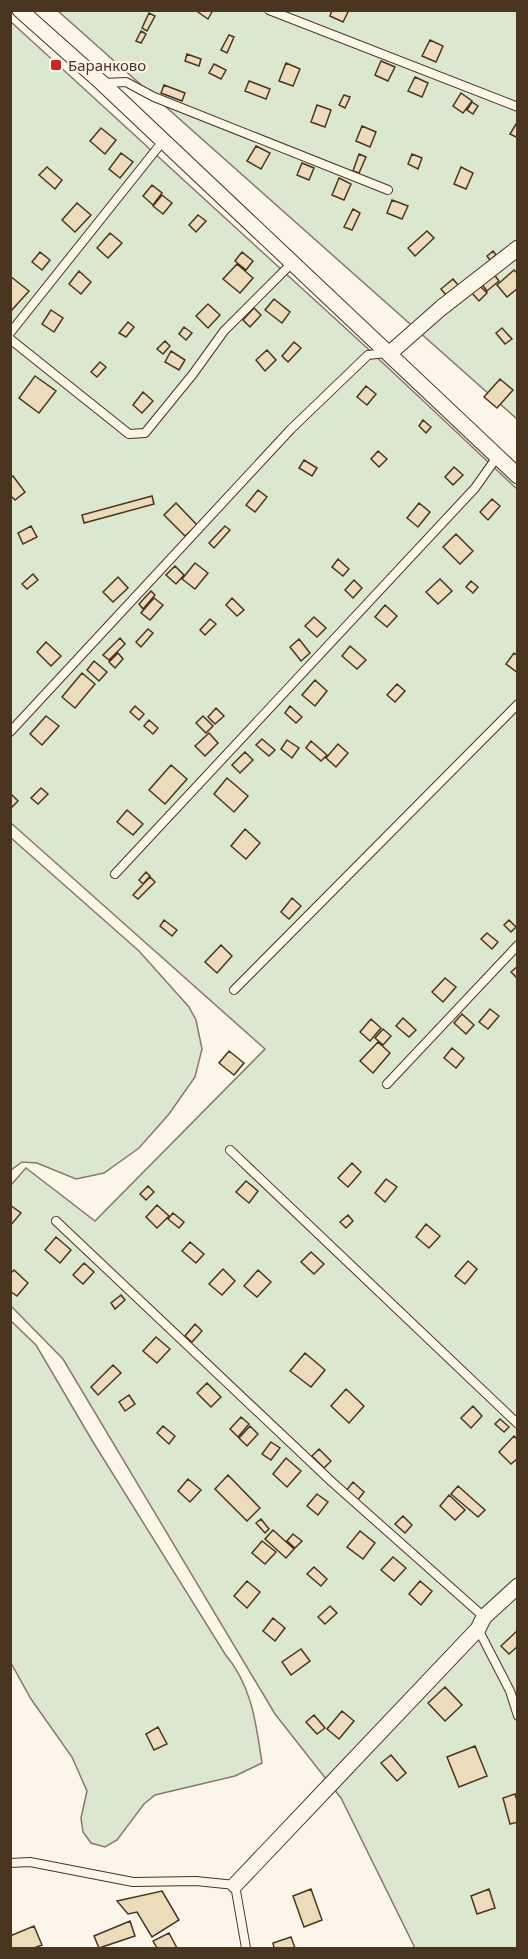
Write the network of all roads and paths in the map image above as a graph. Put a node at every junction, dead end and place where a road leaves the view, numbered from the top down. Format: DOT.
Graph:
graph roads {
  1 [pos="20,10"];
  2 [pos="269,10"];
  3 [pos="102,83"];
  4 [pos="518,107"];
  5 [pos="163,141"];
  6 [pos="388,190"];
  7 [pos="515,255"];
  8 [pos="292,263"];
  9 [pos="10,333"];
  10 [pos="10,339"];
  11 [pos="390,353"];
  12 [pos="497,457"];
  13 [pos="518,476"];
  14 [pos="518,704"];
  15 [pos="10,732"];
  16 [pos="115,874"];
  17 [pos="518,945"];
  18 [pos="234,990"];
  19 [pos="387,1083"];
  20 [pos="230,1150"];
  21 [pos="56,1221"];
  22 [pos="518,1424"];
  23 [pos="518,1586"];
  24 [pos="481,1623"];
  25 [pos="518,1716"];
  26 [pos="10,1863"];
  27 [pos="236,1885"];
  28 [pos="246,1948"];
  1 -- 3 [label="street"];
  2 -- 4 [label="lane"];
  3 -- 5 [label="street"];
  3 -- 6 [label="lane"];
  5 -- 8 [label="street"];
  5 -- 9 [label="lane"];
  7 -- 11 [label="street"];
  8 -- 10 [label="lane"];
  8 -- 11 [label="street"];
  11 -- 12 [label="street"];
  11 -- 15 [label="lane"];
  12 -- 13 [label="street"];
  12 -- 16 [label="lane"];
  14 -- 18 [label="lane"];
  17 -- 19 [label="lane"];
  20 -- 22 [label="lane"];
  21 -- 24 [label="lane"];
  23 -- 24 [label="street"];
  24 -- 25 [label="lane"];
  24 -- 27 [label="street"];
  26 -- 27 [label="lane"];
  27 -- 28 [label="lane"];
}
